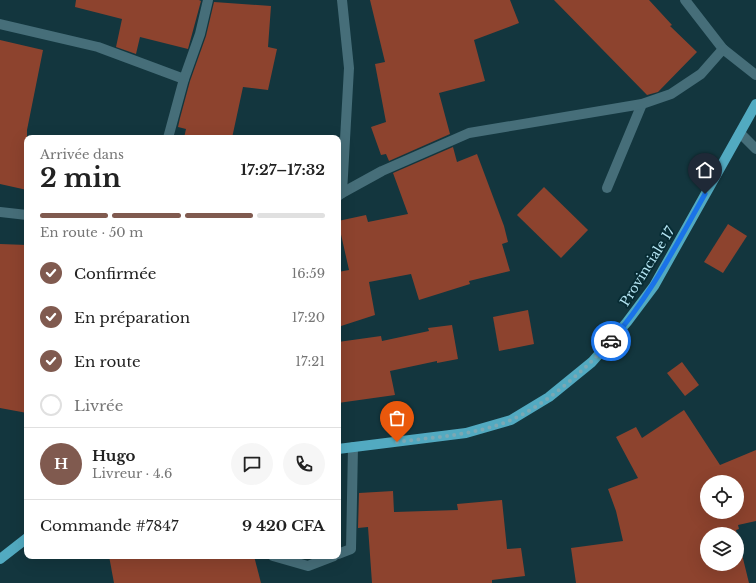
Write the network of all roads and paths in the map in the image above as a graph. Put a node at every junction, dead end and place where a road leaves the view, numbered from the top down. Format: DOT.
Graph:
graph roads {
  1 [pos="208,0"];
  2 [pos="342,0"];
  3 [pos="685,0"];
  4 [pos="0,24"];
  5 [pos="723,49"];
  6 [pos="756,75"];
  7 [pos="184,78"];
  8 [pos="642,104"];
  9 [pos="756,104"];
  10 [pos="740,133"];
  11 [pos="169,135"];
  12 [pos="756,149"];
  13 [pos="341,180"];
  14 [pos="607,188"];
  15 [pos="341,193"];
  16 [pos="0,212"];
  17 [pos="24,215"];
  18 [pos="353,448"];
  19 [pos="341,449"];
  20 [pos="24,540"];
  21 [pos="341,553"];
  22 [pos="0,559"];
  23 [pos="284,559"];
  24 [pos="326,559"];
  1 -- 7 [label="street"];
  2 -- 13 [label="street"];
  3 -- 5 [label="street"];
  4 -- 7 [label="street"];
  5 -- 6 [label="street"];
  5 -- 8 [label="street"];
  7 -- 11 [label="street"];
  8 -- 14 [label="street"];
  8 -- 15 [label="street"];
  9 -- 10 [label="main road, Provinciale 17"];
  10 -- 12 [label="street"];
  10 -- 18 [label="main road, Provinciale 17"];
  16 -- 17 [label="street"];
  18 -- 19 [label="main road, Provinciale 17"];
  18 -- 21 [label="street"];
  20 -- 22 [label="main road"];
  23 -- 24 [label="street"];
}
